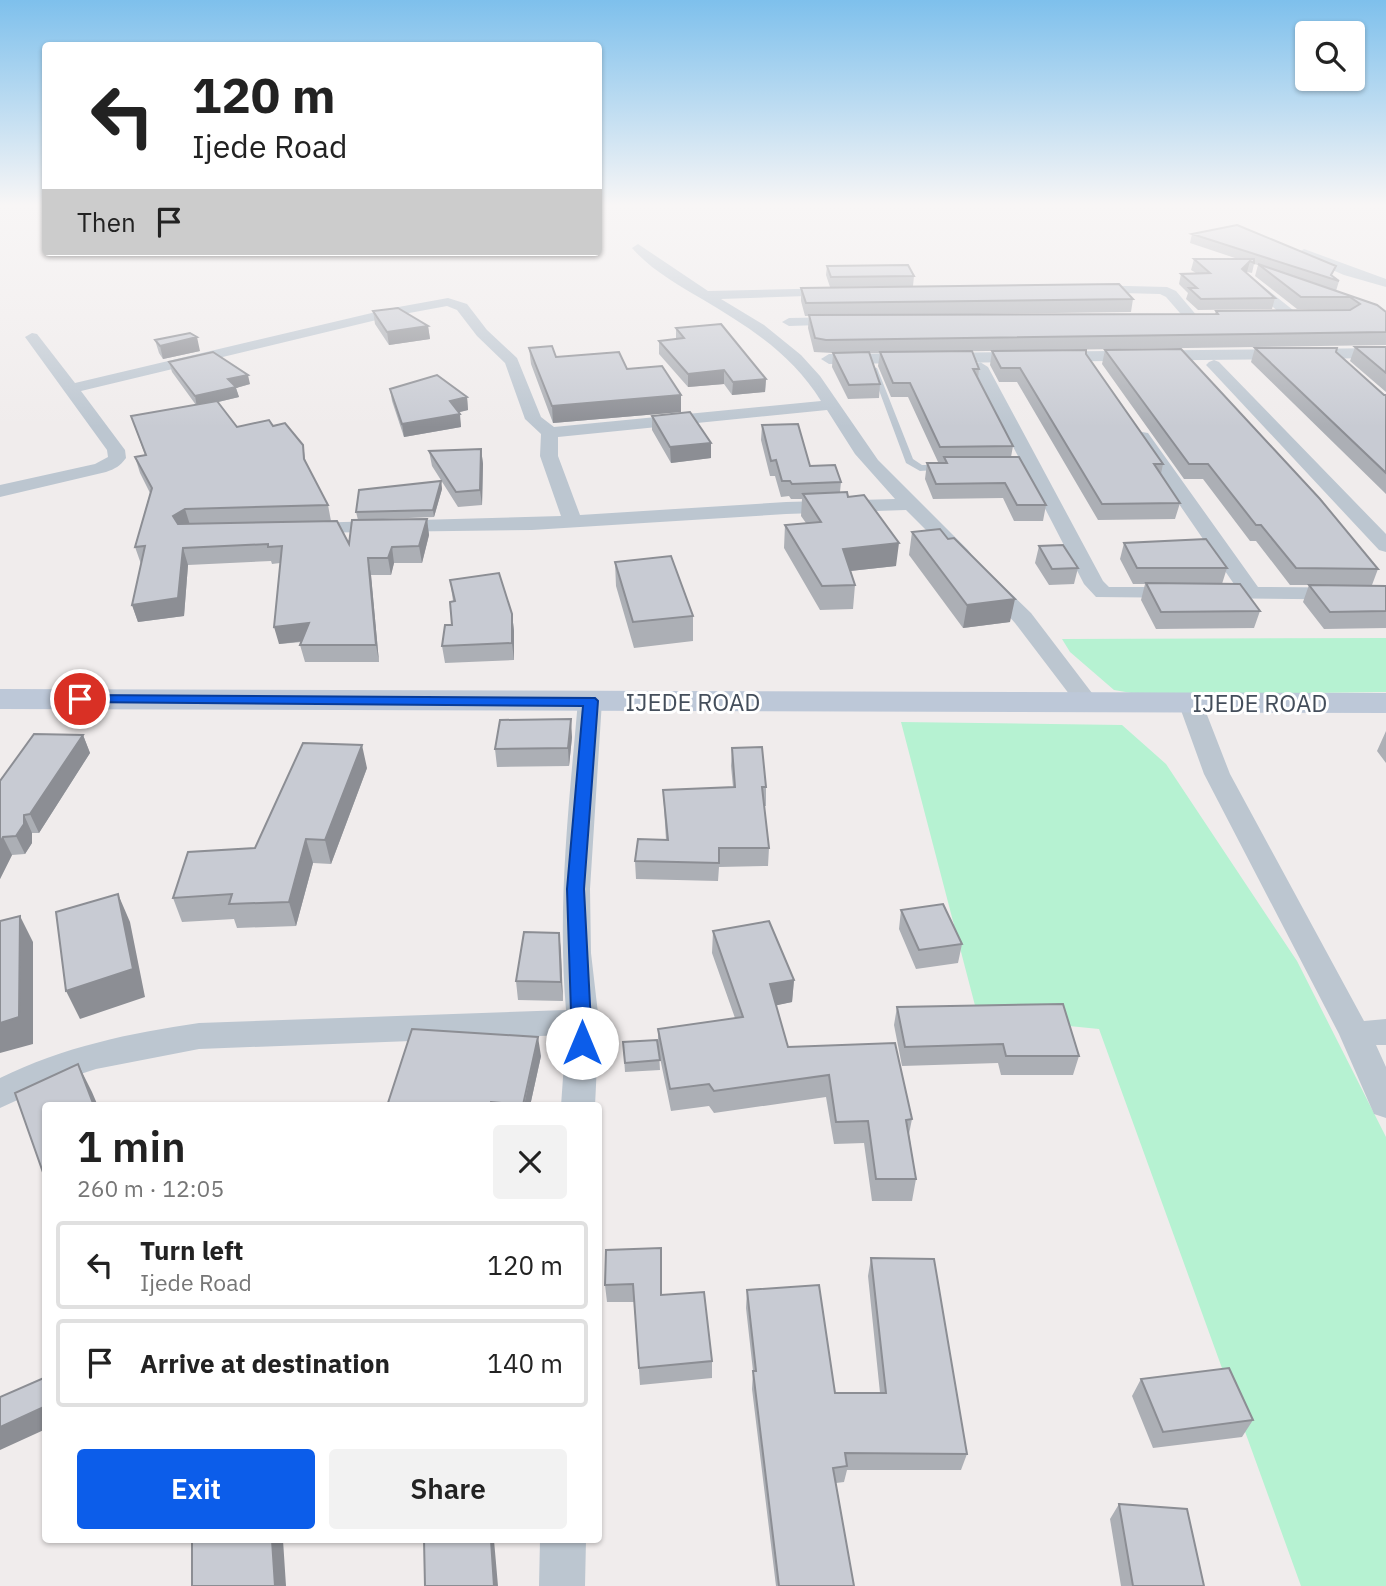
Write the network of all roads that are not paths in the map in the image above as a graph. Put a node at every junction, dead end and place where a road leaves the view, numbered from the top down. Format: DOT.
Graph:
graph roads {
  1 [pos="679,279"];
  2 [pos="1249,279"];
  3 [pos="1068,289"];
  4 [pos="852,291"];
  5 [pos="705,295"];
  6 [pos="1191,317"];
  7 [pos="1268,317"];
  8 [pos="854,321"];
  9 [pos="789,322"];
  10 [pos="32,337"];
  11 [pos="1386,353"];
  12 [pos="983,356"];
  13 [pos="830,359"];
  14 [pos="1214,365"];
  15 [pos="873,368"];
  16 [pos="71,389"];
  17 [pos="832,405"];
  18 [pos="1133,423"];
  19 [pos="550,433"];
  20 [pos="958,467"];
  21 [pos="0,491"];
  22 [pos="914,504"];
  23 [pos="572,520"];
  24 [pos="293,530"];
  25 [pos="1386,546"];
  26 [pos="1251,593"];
  27 [pos="1386,594"];
  28 [pos="0,699"];
  29 [pos="590,701"];
  30 [pos="1087,702"];
  31 [pos="1190,702"];
  32 [pos="1386,703"];
  33 [pos="583,1022"];
  34 [pos="1371,1033"];
  35 [pos="0,1094"];
  36 [pos="578,1102"];
  37 [pos="1386,1104"];
  38 [pos="563,1543"];
  39 [pos="562,1586"];
  1 -- 5 [label="street"];
  2 -- 7 [label="street"];
  3 -- 6 [label="street"];
  4 -- 5 [label="street"];
  5 -- 17 [label="street"];
  8 -- 9 [label="street"];
  10 -- 16 [label="street"];
  11 -- 12 [label="street"];
  12 -- 13 [label="street"];
  12 -- 26 [label="street"];
  14 -- 25 [label="street"];
  15 -- 20 [label="lane"];
  16 -- 19 [label="street"];
  16 -- 21 [label="street"];
  17 -- 19 [label="street"];
  17 -- 22 [label="street"];
  18 -- 26 [label="street"];
  19 -- 23 [label="street"];
  22 -- 23 [label="street"];
  22 -- 30 [label="street"];
  23 -- 24 [label="street"];
  26 -- 27 [label="street"];
  28 -- 29 [label="main road, IJEDE ROAD"];
  29 -- 30 [label="main road, IJEDE ROAD"];
  29 -- 33 [label="street"];
  30 -- 31 [label="main road, IJEDE ROAD"];
  31 -- 32 [label="main road, IJEDE ROAD"];
  31 -- 34 [label="street"];
  33 -- 35 [label="street"];
  33 -- 36 [label="street"];
  34 -- 37 [label="street"];
  38 -- 39 [label="street"];
}
